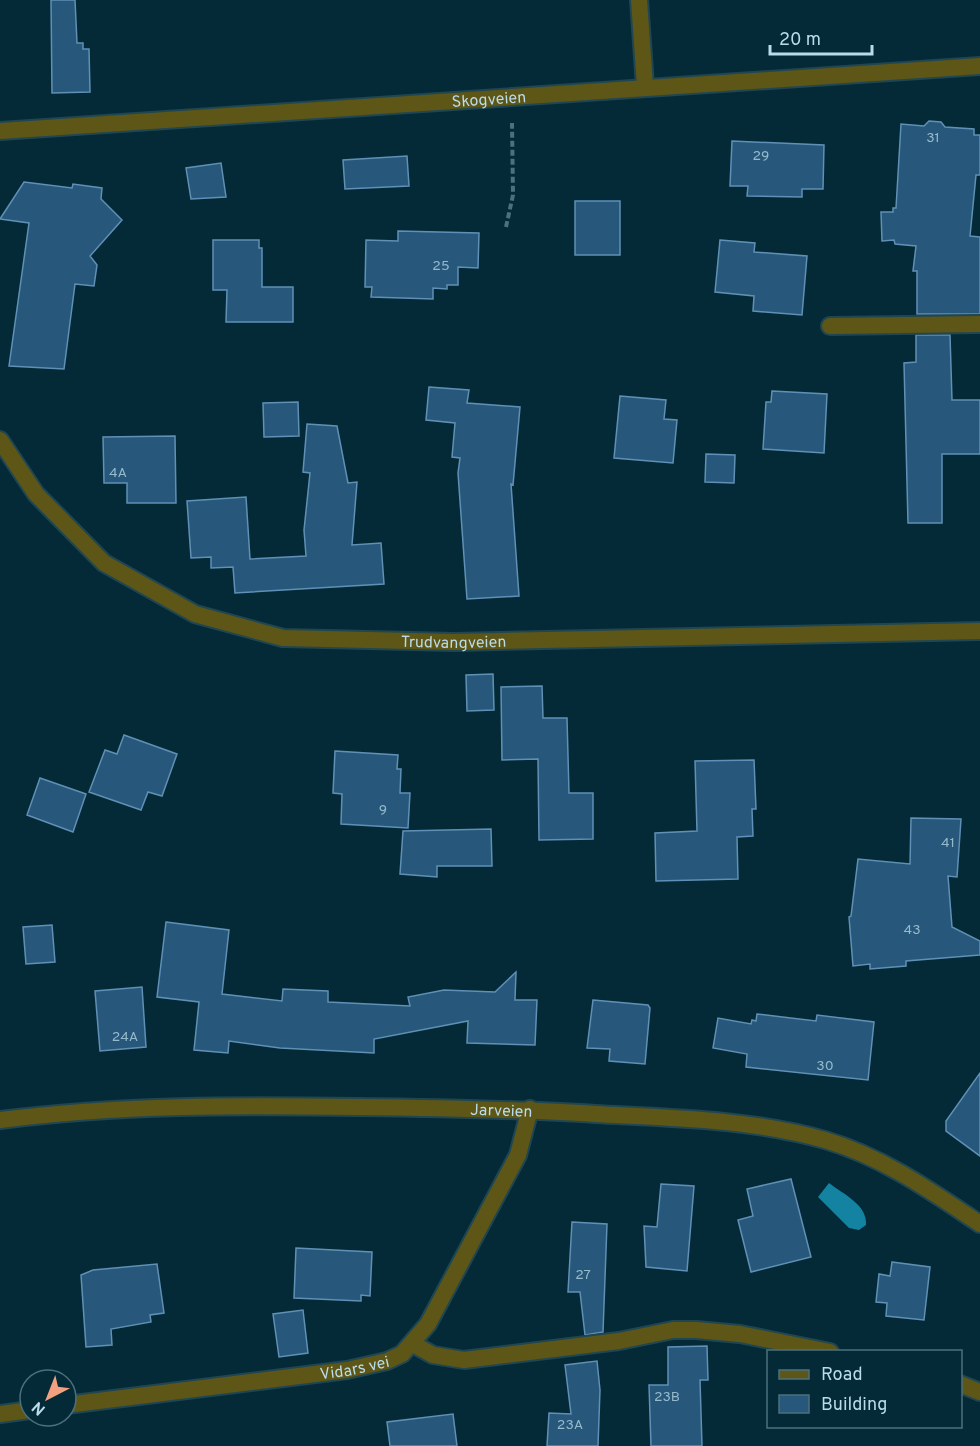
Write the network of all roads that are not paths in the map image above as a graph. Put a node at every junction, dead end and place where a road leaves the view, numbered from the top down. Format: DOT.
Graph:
graph roads {
  1 [pos="639,0"];
  2 [pos="980,66"];
  3 [pos="645,86"];
  4 [pos="0,131"];
  5 [pos="980,324"];
  6 [pos="830,326"];
  7 [pos="0,440"];
  8 [pos="980,631"];
  9 [pos="530,1109"];
  10 [pos="0,1120"];
  11 [pos="980,1224"];
  12 [pos="413,1344"];
  13 [pos="820,1350"];
  14 [pos="962,1385"];
  15 [pos="980,1392"];
  16 [pos="78,1404"];
  17 [pos="18,1412"];
  18 [pos="0,1414"];
  1 -- 3 [label="street"];
  2 -- 3 [label="street, Skogveien"];
  3 -- 4 [label="street, Skogveien"];
  5 -- 6 [label="street"];
  7 -- 8 [label="street, Trudvangveien"];
  9 -- 10 [label="street, Jarveien"];
  9 -- 11 [label="street, Jarveien"];
  9 -- 12 [label="street, Vidars vei"];
  12 -- 13 [label="street"];
  12 -- 16 [label="street, Vidars vei"];
  14 -- 15 [label="street"];
  17 -- 18 [label="street"];
}
